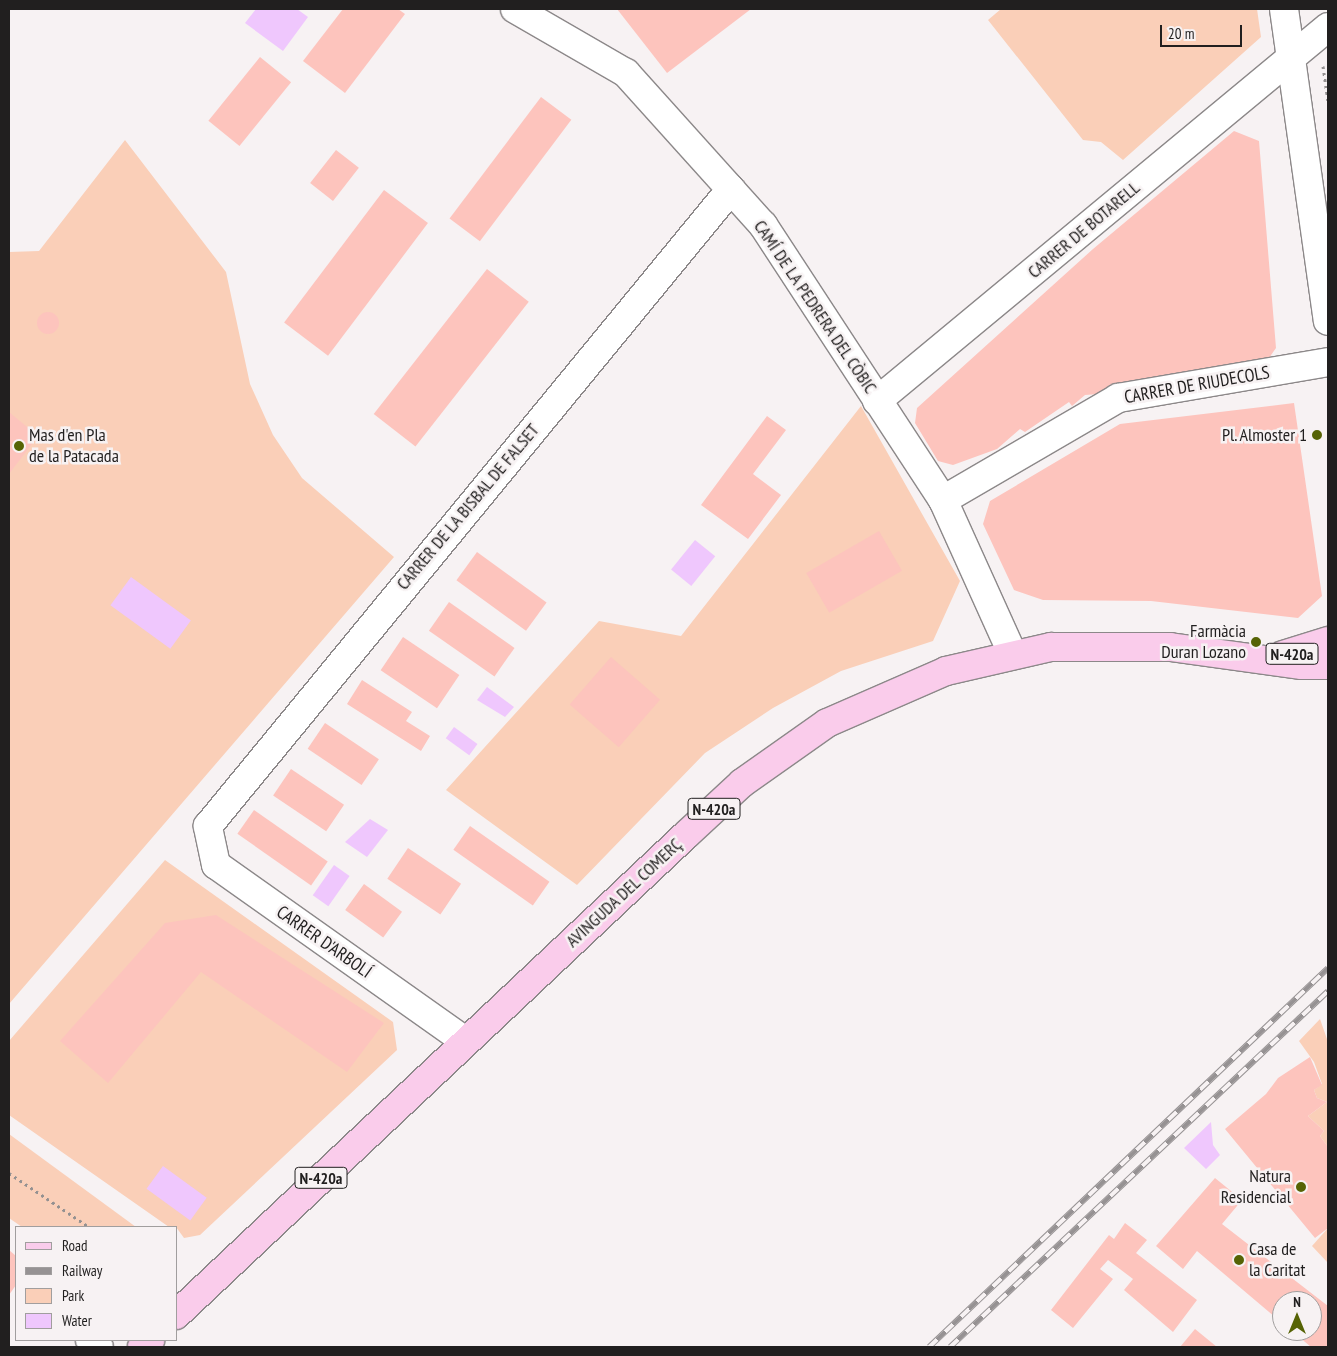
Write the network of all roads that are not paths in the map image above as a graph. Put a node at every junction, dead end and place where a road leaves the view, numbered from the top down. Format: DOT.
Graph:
graph roads {
  1 [pos="515,9"];
  2 [pos="1284,9"];
  3 [pos="1328,27"];
  4 [pos="1290,59"];
  5 [pos="731,189"];
  6 [pos="1328,321"];
  7 [pos="1328,362"];
  8 [pos="877,401"];
  9 [pos="943,500"];
  10 [pos="1328,641"];
  11 [pos="1012,653"];
  12 [pos="1253,657"];
  13 [pos="1328,664"];
  14 [pos="208,826"];
  15 [pos="465,1041"];
  16 [pos="178,1313"];
  1 -- 5 [label="street, CAMÍ DE LA PEDRERA DEL CÒBIC"];
  2 -- 4 [label="street"];
  3 -- 4 [label="street, CARRER DE BOTARELL"];
  4 -- 6 [label="street"];
  4 -- 8 [label="street, CARRER DE BOTARELL"];
  5 -- 8 [label="street, CAMÍ DE LA PEDRERA DEL CÒBIC"];
  5 -- 14 [label="street, CARRER DE LA BISBAL DE FALSET"];
  7 -- 9 [label="street, CARRER DE RIUDECOLS"];
  8 -- 9 [label="street, CAMÍ DE LA PEDRERA DEL CÒBIC"];
  9 -- 11 [label="street, CAMÍ DE LA PEDRERA DEL CÒBIC"];
  10 -- 12 [label="main road, AVINGUDA DEL COMERÇ / N-420a"];
  11 -- 12 [label="main road, AVINGUDA DEL COMERÇ / N-420a"];
  11 -- 15 [label="main road, AVINGUDA DEL COMERÇ / N-420a"];
  12 -- 13 [label="main road, AVINGUDA DEL COMERÇ / N-420a"];
  14 -- 15 [label="street, CARRER D'ARBOLÍ"];
  15 -- 16 [label="main road, AVINGUDA DEL COMERÇ / N-420a"];
}
